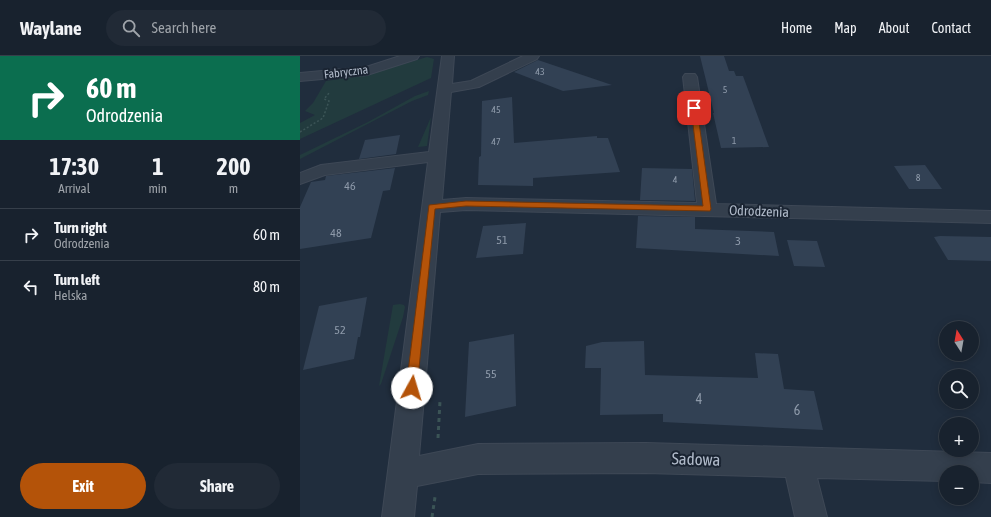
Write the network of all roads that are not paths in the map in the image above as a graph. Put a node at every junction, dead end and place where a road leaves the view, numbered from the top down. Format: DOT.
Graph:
graph roads {
  1 [pos="414,56"];
  2 [pos="448,56"];
  3 [pos="533,56"];
  4 [pos="300,77"];
  5 [pos="690,77"];
  6 [pos="444,89"];
  7 [pos="437,156"];
  8 [pos="300,179"];
  9 [pos="431,207"];
  10 [pos="707,209"];
  11 [pos="991,216"];
  12 [pos="798,463"];
  13 [pos="991,468"];
  14 [pos="402,474"];
  15 [pos="398,517"];
  16 [pos="811,517"];
  1 -- 4 [label="street, Fabryczna"];
  2 -- 6 [label="street"];
  3 -- 6 [label="street"];
  5 -- 10 [label="street"];
  6 -- 7 [label="street"];
  7 -- 8 [label="street"];
  7 -- 9 [label="street"];
  9 -- 10 [label="street, Odrodzenia"];
  9 -- 14 [label="street"];
  10 -- 11 [label="street, Odrodzenia"];
  12 -- 13 [label="street, Sadowa"];
  12 -- 14 [label="street, Sadowa"];
  12 -- 16 [label="street"];
  14 -- 15 [label="street"];
}
